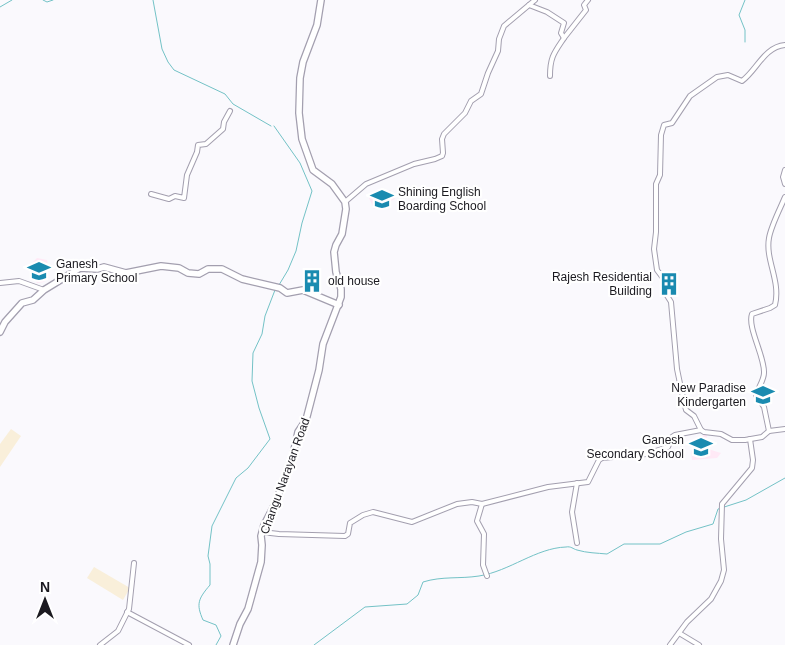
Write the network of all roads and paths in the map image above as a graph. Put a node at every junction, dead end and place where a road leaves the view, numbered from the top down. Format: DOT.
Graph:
graph roads {
  1 [pos="321,0"];
  2 [pos="535,0"];
  3 [pos="588,0"];
  4 [pos="529,5"];
  5 [pos="564,38"];
  6 [pos="785,45"];
  7 [pos="550,76"];
  8 [pos="230,111"];
  9 [pos="785,170"];
  10 [pos="785,184"];
  11 [pos="151,194"];
  12 [pos="785,197"];
  13 [pos="345,202"];
  14 [pos="0,283"];
  15 [pos="44,290"];
  16 [pos="339,305"];
  17 [pos="0,332"];
  18 [pos="785,429"];
  19 [pos="701,430"];
  20 [pos="769,431"];
  21 [pos="750,439"];
  22 [pos="577,483"];
  23 [pos="482,504"];
  24 [pos="262,532"];
  25 [pos="578,543"];
  26 [pos="134,563"];
  27 [pos="487,576"];
  28 [pos="127,612"];
  29 [pos="679,633"];
  30 [pos="100,645"];
  31 [pos="189,645"];
  32 [pos="232,645"];
  33 [pos="670,645"];
  34 [pos="699,645"];
  1 -- 13 [label="main road"];
  2 -- 4 [label="street"];
  3 -- 5 [label="street"];
  4 -- 5 [label="street"];
  4 -- 13 [label="street"];
  5 -- 7 [label="street"];
  6 -- 19 [label="street"];
  8 -- 11 [label="street"];
  9 -- 10 [label="street"];
  12 -- 20 [label="street"];
  13 -- 16 [label="main road, Changu Narayan Road"];
  14 -- 15 [label="street"];
  15 -- 16 [label="main road"];
  15 -- 17 [label="main road"];
  16 -- 24 [label="main road, Changu Narayan Road"];
  18 -- 20 [label="street"];
  19 -- 21 [label="street"];
  19 -- 22 [label="street"];
  20 -- 21 [label="street"];
  21 -- 29 [label="street"];
  22 -- 23 [label="street"];
  22 -- 25 [label="street"];
  23 -- 24 [label="street"];
  23 -- 27 [label="street"];
  24 -- 32 [label="main road, Changu Narayan Road"];
  26 -- 28 [label="street"];
  28 -- 30 [label="street"];
  28 -- 31 [label="street"];
  29 -- 33 [label="street"];
  29 -- 34 [label="street"];
}
